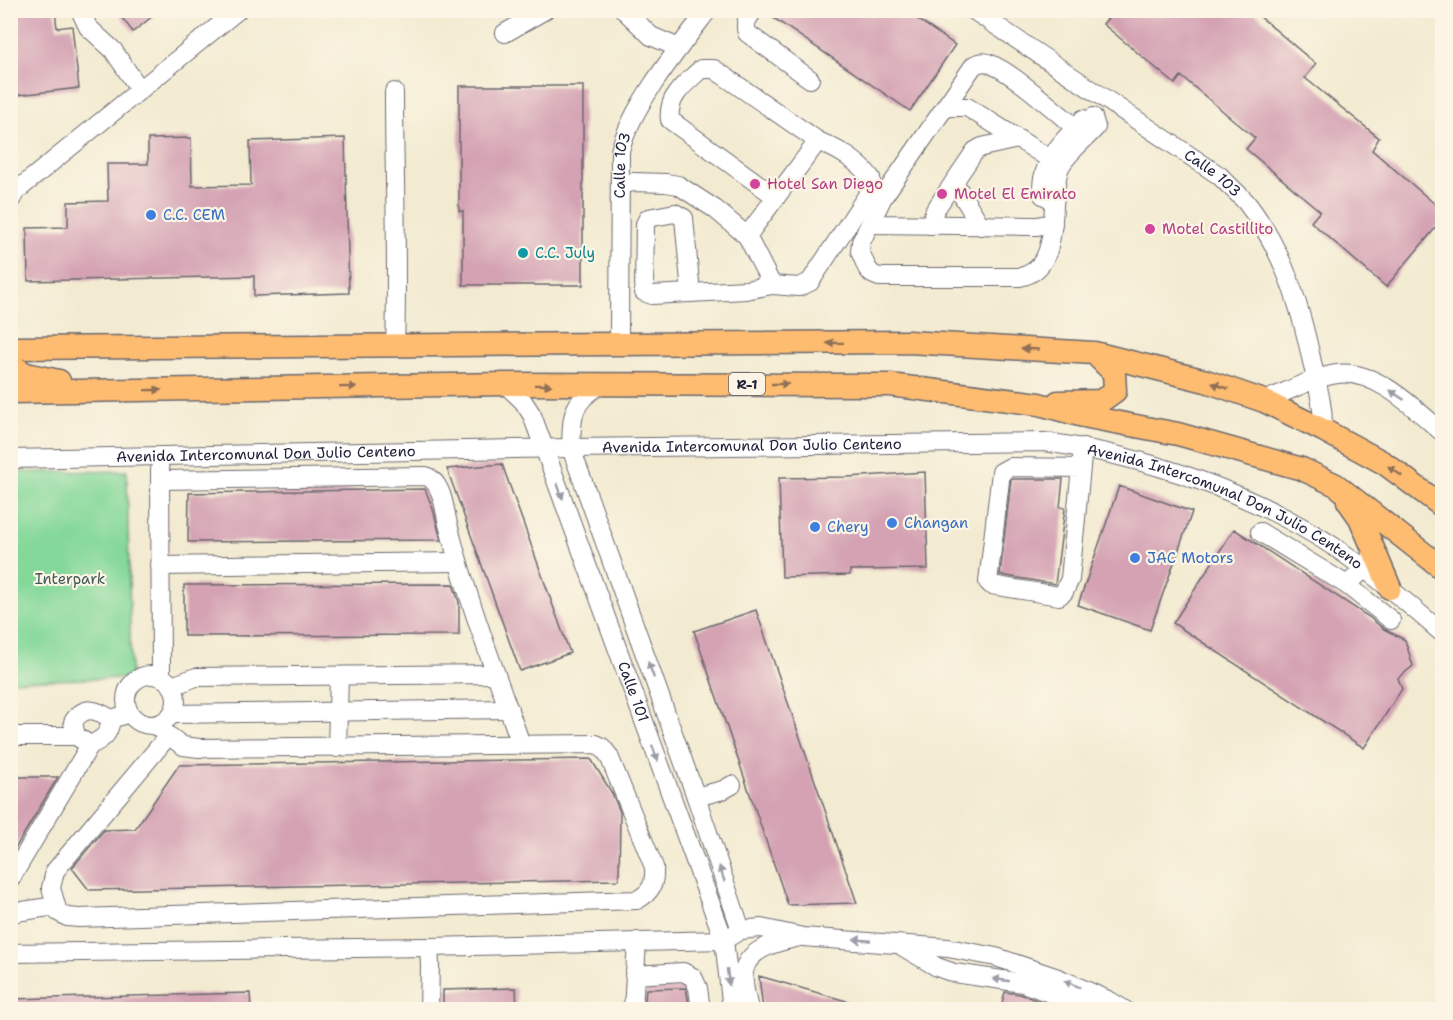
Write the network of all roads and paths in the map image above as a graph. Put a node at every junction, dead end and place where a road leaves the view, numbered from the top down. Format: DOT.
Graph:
graph roads {
  1 [pos="80,10"];
  2 [pos="238,10"];
  3 [pos="545,10"];
  4 [pos="624,10"];
  5 [pos="708,10"];
  6 [pos="754,10"];
  7 [pos="973,10"];
  8 [pos="505,33"];
  9 [pos="679,48"];
  10 [pos="810,79"];
  11 [pos="140,90"];
  12 [pos="394,92"];
  13 [pos="946,107"];
  14 [pos="1076,128"];
  15 [pos="1018,140"];
  16 [pos="818,141"];
  17 [pos="1050,159"];
  18 [pos="954,182"];
  19 [pos="621,185"];
  20 [pos="776,197"];
  21 [pos="1055,198"];
  22 [pos="10,202"];
  23 [pos="1053,223"];
  24 [pos="870,224"];
  25 [pos="930,225"];
  26 [pos="981,226"];
  27 [pos="747,236"];
  28 [pos="772,285"];
  29 [pos="691,293"];
  30 [pos="619,345"];
  31 [pos="395,346"];
  32 [pos="10,348"];
  33 [pos="1094,353"];
  34 [pos="10,364"];
  35 [pos="1316,379"];
  36 [pos="505,384"];
  37 [pos="600,386"];
  38 [pos="123,390"];
  39 [pos="10,392"];
  40 [pos="1264,401"];
  41 [pos="1039,404"];
  42 [pos="1323,430"];
  43 [pos="1443,432"];
  44 [pos="1083,447"];
  45 [pos="544,448"];
  46 [pos="571,448"];
  47 [pos="159,456"];
  48 [pos="10,459"];
  49 [pos="1081,468"];
  50 [pos="160,480"];
  51 [pos="1336,485"];
  52 [pos="1443,506"];
  53 [pos="1260,532"];
  54 [pos="1369,560"];
  55 [pos="457,562"];
  56 [pos="160,566"];
  57 [pos="1443,568"];
  58 [pos="1347,585"];
  59 [pos="1390,588"];
  60 [pos="1391,620"];
  61 [pos="1443,633"];
  62 [pos="496,674"];
  63 [pos="339,677"];
  64 [pos="166,681"];
  65 [pos="508,709"];
  66 [pos="338,712"];
  67 [pos="129,714"];
  68 [pos="172,714"];
  69 [pos="111,719"];
  70 [pos="161,730"];
  71 [pos="10,736"];
  72 [pos="83,741"];
  73 [pos="520,744"];
  74 [pos="336,748"];
  75 [pos="732,784"];
  76 [pos="696,797"];
  77 [pos="10,880"];
  78 [pos="55,906"];
  79 [pos="10,913"];
  80 [pos="741,930"];
  81 [pos="803,937"];
  82 [pos="724,940"];
  83 [pos="637,941"];
  84 [pos="899,944"];
  85 [pos="429,947"];
  86 [pos="10,953"];
  87 [pos="634,975"];
  88 [pos="429,1010"];
  89 [pos="633,1010"];
  90 [pos="701,1010"];
  91 [pos="732,1010"];
  92 [pos="749,1010"];
  93 [pos="1096,1010"];
  94 [pos="1125,1010"];
  1 -- 11 [label="street"];
  2 -- 11 [label="street"];
  3 -- 8 [label="street"];
  4 -- 9 [label="street"];
  5 -- 9 [label="street, Calle 103"];
  6 -- 10 [label="street"];
  7 -- 35 [label="street, Calle 103"];
  9 -- 19 [label="street, Calle 103"];
  11 -- 22 [label="street"];
  12 -- 31 [label="street"];
  13 -- 14 [label="street"];
  13 -- 15 [label="street"];
  13 -- 24 [label="street"];
  14 -- 17 [label="street"];
  14 -- 21 [label="street"];
  15 -- 17 [label="street"];
  15 -- 18 [label="street"];
  16 -- 20 [label="street"];
  16 -- 20 [label="street"];
  16 -- 28 [label="street"];
  17 -- 21 [label="street"];
  18 -- 25 [label="street"];
  18 -- 26 [label="street"];
  19 -- 27 [label="street"];
  19 -- 30 [label="street, Calle 103"];
  20 -- 27 [label="street"];
  21 -- 23 [label="street"];
  23 -- 24 [label="street"];
  23 -- 26 [label="street"];
  24 -- 25 [label="street"];
  25 -- 26 [label="street"];
  27 -- 28 [label="street"];
  28 -- 29 [label="street"];
  29 -- 29 [label="street"];
  30 -- 31 [label="main road"];
  33 -- 30 [label="main road, one-way"];
  31 -- 32 [label="main road"];
  40 -- 33 [label="main road, one-way"];
  33 -- 41 [label="main road"];
  34 -- 38 [label="main road"];
  35 -- 40 [label="street"];
  35 -- 42 [label="street, Calle 103"];
  43 -- 35 [label="street, one-way"];
  36 -- 37 [label="main road, R-1, one-way"];
  38 -- 36 [label="main road, R-1, one-way"];
  36 -- 45 [label="street, Calle 101"];
  37 -- 41 [label="main road, R-1, one-way"];
  37 -- 46 [label="street, Calle 101"];
  38 -- 39 [label="main road, R-1"];
  40 -- 42 [label="main road"];
  41 -- 51 [label="main road, R-1"];
  52 -- 42 [label="main road, one-way"];
  44 -- 46 [label="street, Avenida Intercomunal Don Julio Centeno"];
  44 -- 49 [label="street"];
  44 -- 54 [label="street, Avenida Intercomunal Don Julio Centeno"];
  45 -- 46 [label="street, Avenida Intercomunal Don Julio Centeno"];
  45 -- 47 [label="street, Avenida Intercomunal Don Julio Centeno"];
  45 -- 82 [label="street, Calle 101, one-way"];
  76 -- 46 [label="street, Calle 101, one-way"];
  47 -- 48 [label="street, Avenida Intercomunal Don Julio Centeno"];
  47 -- 50 [label="street"];
  49 -- 49 [label="street"];
  50 -- 55 [label="street"];
  50 -- 56 [label="street"];
  51 -- 54 [label="main road"];
  51 -- 57 [label="main road, R-1"];
  53 -- 58 [label="street"];
  54 -- 58 [label="street"];
  54 -- 59 [label="main road"];
  55 -- 56 [label="street"];
  55 -- 62 [label="street"];
  56 -- 64 [label="street"];
  58 -- 60 [label="street"];
  59 -- 61 [label="street"];
  62 -- 63 [label="street"];
  62 -- 65 [label="street"];
  63 -- 64 [label="street"];
  63 -- 66 [label="street"];
  64 -- 67 [label="street"];
  64 -- 68 [label="street"];
  65 -- 66 [label="street"];
  65 -- 73 [label="street"];
  66 -- 68 [label="street"];
  66 -- 74 [label="street"];
  67 -- 69 [label="street"];
  67 -- 70 [label="street"];
  68 -- 70 [label="street"];
  69 -- 72 [label="street"];
  69 -- 72 [label="street"];
  70 -- 74 [label="street"];
  70 -- 78 [label="street"];
  71 -- 72 [label="street"];
  72 -- 77 [label="street"];
  73 -- 74 [label="street"];
  73 -- 78 [label="street"];
  75 -- 76 [label="street"];
  80 -- 76 [label="street, Calle 101, one-way"];
  78 -- 79 [label="street"];
  80 -- 81 [label="street"];
  80 -- 82 [label="street"];
  84 -- 81 [label="street, one-way"];
  81 -- 92 [label="street"];
  82 -- 83 [label="street"];
  82 -- 91 [label="street, Calle 101, one-way"];
  83 -- 85 [label="street"];
  83 -- 87 [label="street"];
  93 -- 84 [label="street, one-way"];
  94 -- 84 [label="street, one-way"];
  85 -- 86 [label="street"];
  85 -- 88 [label="street"];
  87 -- 89 [label="street"];
  87 -- 90 [label="street"];
}
